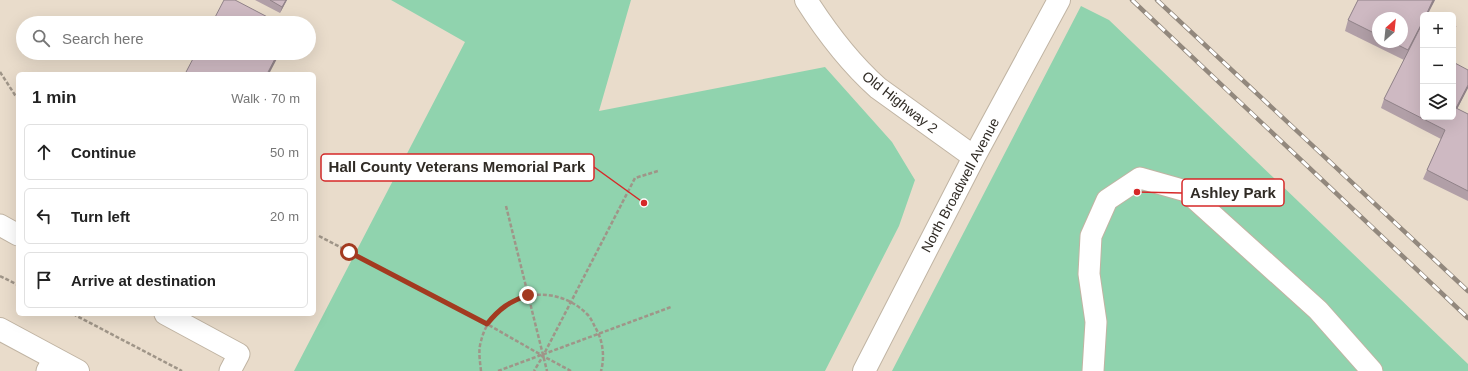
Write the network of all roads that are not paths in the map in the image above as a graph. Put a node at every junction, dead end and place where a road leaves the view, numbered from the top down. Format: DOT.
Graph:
graph roads {
  1 [pos="806,0"];
  2 [pos="1059,0"];
  3 [pos="974,157"];
  4 [pos="0,225"];
  5 [pos="16,234"];
  6 [pos="169,316"];
  7 [pos="0,329"];
  8 [pos="50,365"];
  9 [pos="78,371"];
  10 [pos="230,371"];
  11 [pos="864,371"];
  12 [pos="1093,371"];
  13 [pos="1372,371"];
  1 -- 3 [label="main road, Old Highway 2"];
  2 -- 3 [label="main road, North Broadwell Avenue"];
  3 -- 11 [label="main road, North Broadwell Avenue"];
  4 -- 5 [label="lane"];
  6 -- 10 [label="lane"];
  7 -- 8 [label="main road"];
  8 -- 9 [label="main road"];
  12 -- 13 [label="lane"];
}
